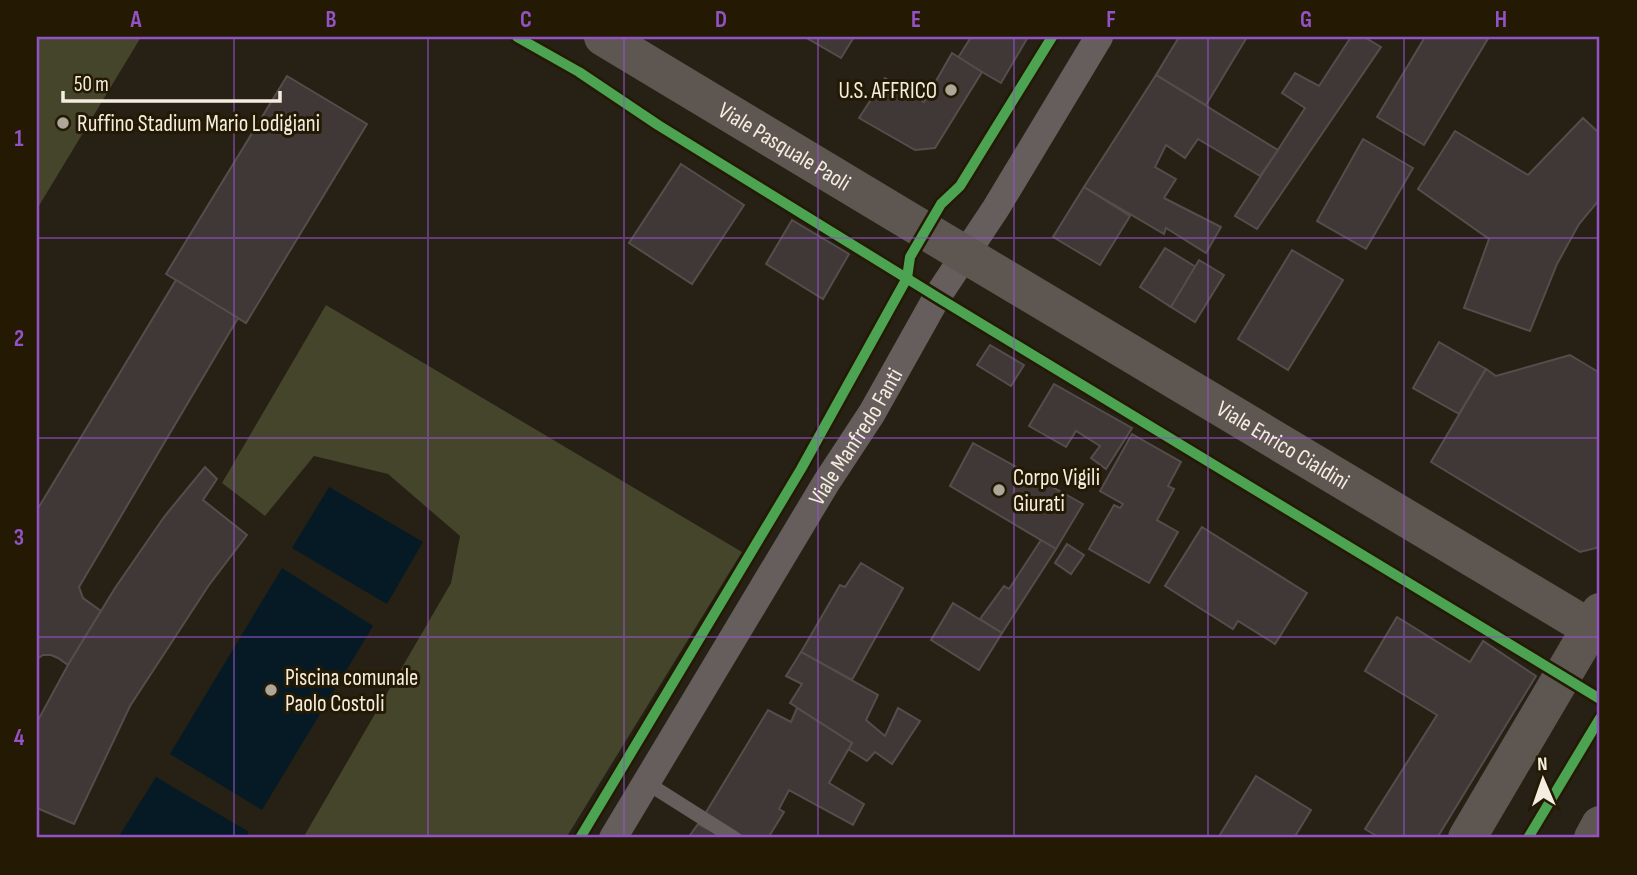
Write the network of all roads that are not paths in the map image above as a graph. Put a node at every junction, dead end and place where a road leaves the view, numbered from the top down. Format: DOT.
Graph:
graph roads {
  1 [pos="603,37"];
  2 [pos="1099,37"];
  3 [pos="966,255"];
  4 [pos="1597,625"];
  5 [pos="647,783"];
  6 [pos="1600,825"];
  7 [pos="613,838"];
  8 [pos="734,838"];
  9 [pos="1467,838"];
  10 [pos="1592,838"];
  1 -- 3 [label="street, Viale Pasquale Paoli"];
  2 -- 3 [label="street, Viale Manfredo Fanti"];
  3 -- 4 [label="street, Viale Enrico Cialdini"];
  3 -- 5 [label="street, Viale Manfredo Fanti"];
  4 -- 9 [label="street"];
  5 -- 7 [label="street, Viale Manfredo Fanti"];
  5 -- 8 [label="lane"];
  6 -- 10 [label="street"];
}
